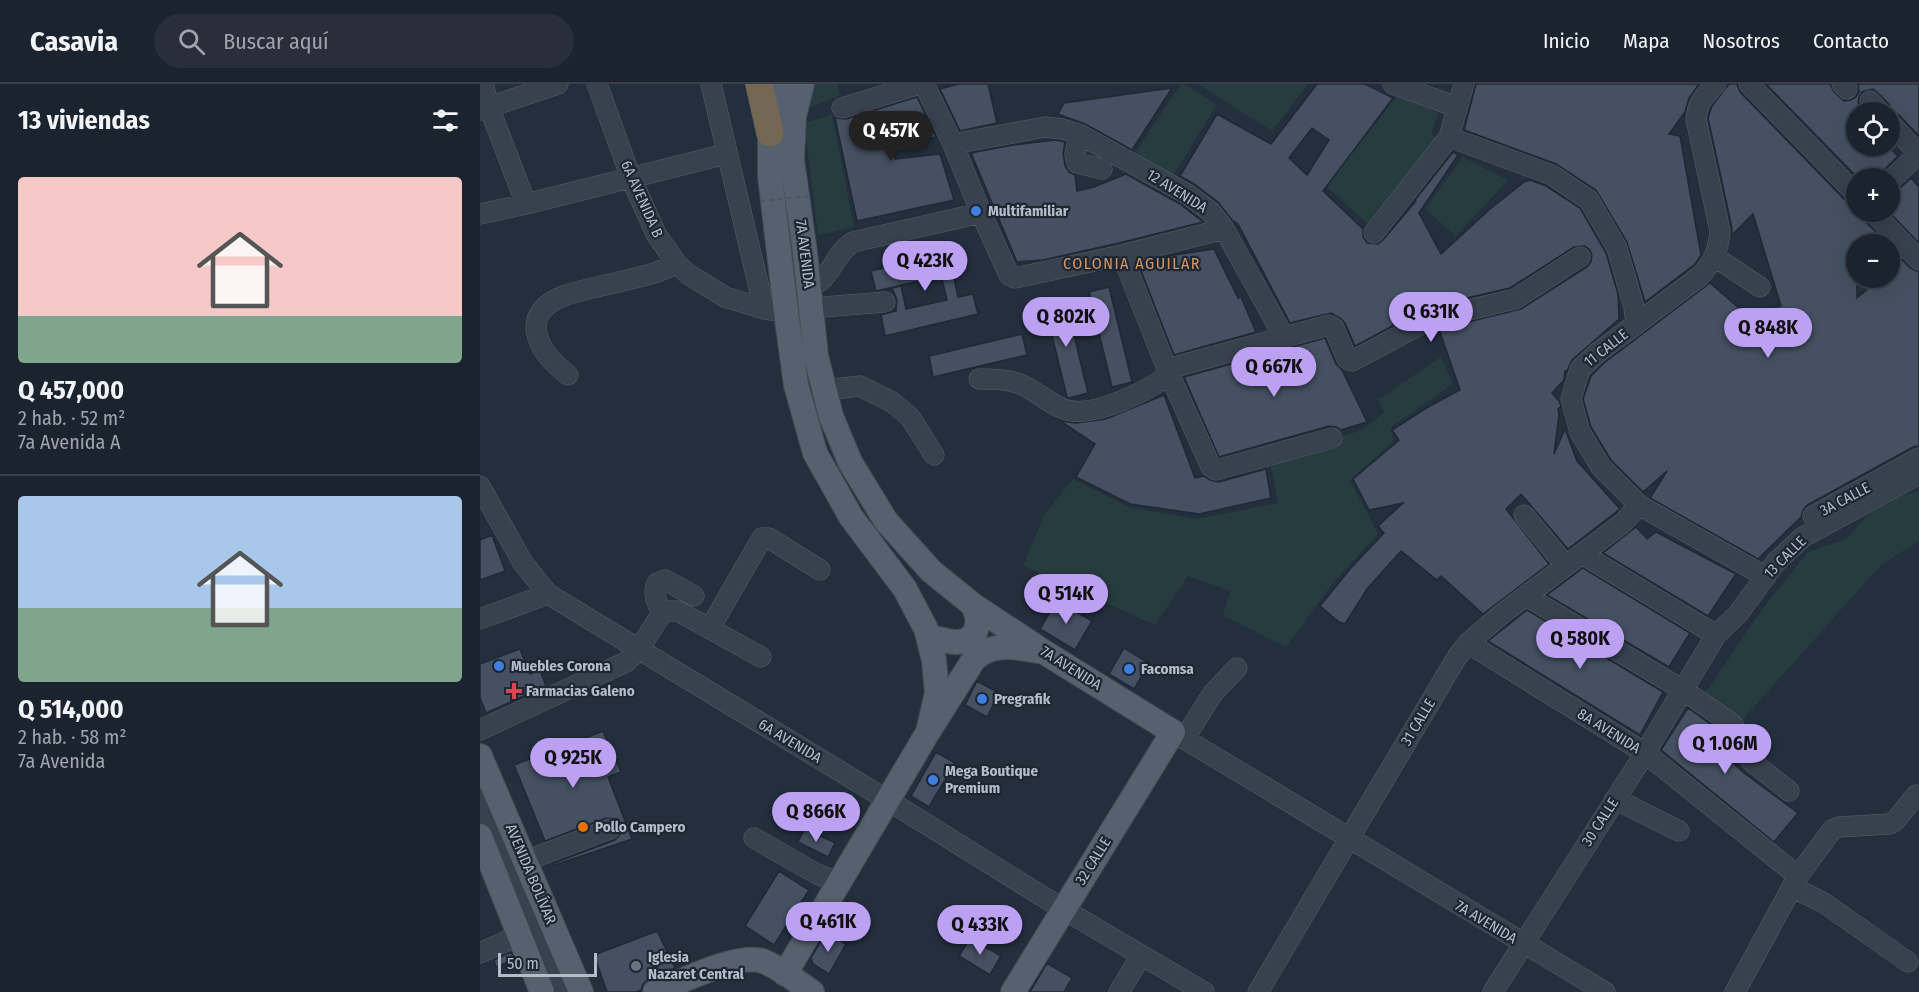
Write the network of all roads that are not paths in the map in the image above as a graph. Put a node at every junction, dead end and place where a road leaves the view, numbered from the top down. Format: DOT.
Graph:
graph roads {
  1 [pos="483,84"];
  2 [pos="558,84"];
  3 [pos="597,84"];
  4 [pos="711,84"];
  5 [pos="759,84"];
  6 [pos="779,84"];
  7 [pos="802,84"];
  8 [pos="922,84"];
  9 [pos="1393,84"];
  10 [pos="1464,84"];
  11 [pos="1716,84"];
  12 [pos="1749,84"];
  13 [pos="1457,107"];
  14 [pos="485,108"];
  15 [pos="842,108"];
  16 [pos="770,133"];
  17 [pos="1079,134"];
  18 [pos="1900,136"];
  19 [pos="1449,137"];
  20 [pos="953,144"];
  21 [pos="726,154"];
  22 [pos="1917,159"];
  23 [pos="1102,169"];
  24 [pos="1900,173"];
  25 [pos="630,178"];
  26 [pos="1846,184"];
  27 [pos="526,204"];
  28 [pos="981,213"];
  29 [pos="480,214"];
  30 [pos="1882,222"];
  31 [pos="1224,229"];
  32 [pos="1374,233"];
  33 [pos="1122,255"];
  34 [pos="1715,256"];
  35 [pos="1580,257"];
  36 [pos="1919,261"];
  37 [pos="677,264"];
  38 [pos="1760,287"];
  39 [pos="810,297"];
  40 [pos="885,302"];
  41 [pos="775,310"];
  42 [pos="1636,325"];
  43 [pos="1284,337"];
  44 [pos="1169,372"];
  45 [pos="568,375"];
  46 [pos="979,378"];
  47 [pos="825,390"];
  48 [pos="1332,438"];
  49 [pos="934,455"];
  50 [pos="1919,458"];
  51 [pos="1919,474"];
  52 [pos="482,495"];
  53 [pos="1639,505"];
  54 [pos="1841,508"];
  55 [pos="1524,515"];
  56 [pos="1582,554"];
  57 [pos="1566,566"];
  58 [pos="820,570"];
  59 [pos="1754,570"];
  60 [pos="905,589"];
  61 [pos="548,594"];
  62 [pos="694,596"];
  63 [pos="1526,596"];
  64 [pos="973,605"];
  65 [pos="662,613"];
  66 [pos="480,619"];
  67 [pos="710,628"];
  68 [pos="940,639"];
  69 [pos="1468,643"];
  70 [pos="1711,643"];
  71 [pos="639,649"];
  72 [pos="1044,652"];
  73 [pos="760,657"];
  74 [pos="1237,668"];
  75 [pos="1683,690"];
  76 [pos="937,693"];
  77 [pos="480,730"];
  78 [pos="928,732"];
  79 [pos="1179,735"];
  80 [pos="1645,753"];
  81 [pos="480,756"];
  82 [pos="1789,791"];
  83 [pos="1916,795"];
  84 [pos="480,798"];
  85 [pos="1615,799"];
  86 [pos="889,801"];
  87 [pos="610,830"];
  88 [pos="1679,831"];
  89 [pos="480,836"];
  90 [pos="754,838"];
  91 [pos="1349,838"];
  92 [pos="525,861"];
  93 [pos="1795,882"];
  94 [pos="839,883"];
  95 [pos="1063,909"];
  96 [pos="520,935"];
  97 [pos="1522,944"];
  98 [pos="480,953"];
  99 [pos="1141,956"];
  100 [pos="1908,962"];
  101 [pos="785,974"];
  102 [pos="542,992"];
  103 [pos="561,992"];
  104 [pos="580,992"];
  105 [pos="655,992"];
  106 [pos="812,992"];
  107 [pos="1013,992"];
  108 [pos="1119,992"];
  109 [pos="1204,992"];
  110 [pos="1258,992"];
  111 [pos="1493,992"];
  112 [pos="1605,992"];
  113 [pos="1735,992"];
  1 -- 14 [label="street"];
  2 -- 14 [label="street"];
  3 -- 25 [label="street, 6A AVENIDA B"];
  4 -- 21 [label="street"];
  5 -- 16 [label="highway"];
  6 -- 16 [label="main road, 7A AVENIDA"];
  7 -- 39 [label="main road, 7A AVENIDA"];
  8 -- 15 [label="street"];
  8 -- 20 [label="street"];
  9 -- 13 [label="street"];
  10 -- 13 [label="street"];
  11 -- 34 [label="street"];
  12 -- 26 [label="street"];
  13 -- 19 [label="street"];
  14 -- 27 [label="street"];
  16 -- 41 [label="main road, 7A AVENIDA"];
  17 -- 20 [label="street, 12 AVENIDA"];
  17 -- 23 [label="street"];
  17 -- 31 [label="street, 12 AVENIDA"];
  18 -- 22 [label="street"];
  19 -- 32 [label="street"];
  19 -- 42 [label="street"];
  20 -- 28 [label="street"];
  21 -- 25 [label="street"];
  21 -- 41 [label="street"];
  22 -- 24 [label="street"];
  25 -- 27 [label="street"];
  25 -- 37 [label="street, 6A AVENIDA B"];
  27 -- 29 [label="street"];
  28 -- 33 [label="street"];
  28 -- 39 [label="street"];
  30 -- 36 [label="street"];
  31 -- 33 [label="street"];
  31 -- 43 [label="street, 12 AVENIDA"];
  33 -- 44 [label="street"];
  34 -- 38 [label="street"];
  34 -- 42 [label="street, 11 CALLE"];
  35 -- 43 [label="street"];
  37 -- 41 [label="street, 6A AVENIDA B"];
  37 -- 45 [label="street"];
  39 -- 40 [label="street"];
  39 -- 47 [label="main road, 7A AVENIDA"];
  41 -- 60 [label="main road, 7A AVENIDA"];
  42 -- 53 [label="street, 11 CALLE"];
  43 -- 44 [label="street"];
  44 -- 46 [label="street"];
  44 -- 48 [label="street"];
  47 -- 49 [label="street"];
  47 -- 64 [label="main road, 7A AVENIDA"];
  50 -- 54 [label="street, 3A CALLE"];
  51 -- 54 [label="street, 13 CALLE"];
  52 -- 61 [label="street, 6A AVENIDA"];
  53 -- 56 [label="street, 31 CALLE"];
  53 -- 59 [label="street, 11 CALLE"];
  54 -- 59 [label="street, 3A CALLE"];
  54 -- 70 [label="street, 13 CALLE"];
  55 -- 57 [label="street"];
  56 -- 57 [label="street, 31 CALLE"];
  56 -- 70 [label="street"];
  57 -- 63 [label="street, 31 CALLE"];
  58 -- 67 [label="street"];
  59 -- 70 [label="street, 3A CALLE"];
  60 -- 68 [label="main road"];
  60 -- 76 [label="main road, 7A AVENIDA"];
  61 -- 66 [label="street"];
  61 -- 71 [label="street, 6A AVENIDA"];
  62 -- 65 [label="street"];
  63 -- 69 [label="street, 31 CALLE"];
  63 -- 75 [label="street"];
  64 -- 68 [label="main road"];
  64 -- 72 [label="main road, 7A AVENIDA"];
  65 -- 67 [label="street"];
  65 -- 71 [label="street"];
  67 -- 73 [label="street"];
  68 -- 76 [label="main road"];
  69 -- 80 [label="street, 8A AVENIDA"];
  69 -- 91 [label="street, 31 CALLE"];
  70 -- 75 [label="street, 30 CALLE"];
  71 -- 77 [label="street"];
  71 -- 86 [label="street, 6A AVENIDA"];
  72 -- 78 [label="main road"];
  72 -- 79 [label="main road, 7A AVENIDA"];
  74 -- 79 [label="street"];
  75 -- 80 [label="street, 30 CALLE"];
  75 -- 82 [label="street"];
  76 -- 78 [label="main road, 7A AVENIDA"];
  78 -- 86 [label="main road"];
  79 -- 91 [label="street, 7A AVENIDA"];
  79 -- 95 [label="main road, 32 CALLE"];
  80 -- 85 [label="street, 30 CALLE"];
  80 -- 93 [label="street, 8A AVENIDA"];
  81 -- 92 [label="main road, AVENIDA BOLÍVAR"];
  83 -- 93 [label="street"];
  84 -- 103 [label="street"];
  85 -- 88 [label="street"];
  85 -- 97 [label="street, 30 CALLE"];
  86 -- 94 [label="main road"];
  86 -- 95 [label="street, 6A AVENIDA"];
  87 -- 92 [label="street"];
  89 -- 96 [label="main road"];
  90 -- 94 [label="street"];
  91 -- 97 [label="street, 7A AVENIDA"];
  91 -- 110 [label="street, 31 CALLE"];
  92 -- 104 [label="main road, AVENIDA BOLÍVAR"];
  93 -- 100 [label="street, 8A AVENIDA"];
  93 -- 113 [label="street"];
  94 -- 101 [label="main road"];
  95 -- 99 [label="street, 6A AVENIDA"];
  95 -- 107 [label="main road, 32 CALLE"];
  96 -- 98 [label="street"];
  96 -- 102 [label="main road"];
  97 -- 111 [label="street, 30 CALLE"];
  97 -- 112 [label="street, 7A AVENIDA"];
  99 -- 108 [label="street"];
  99 -- 109 [label="street, 6A AVENIDA"];
  101 -- 105 [label="main road"];
  101 -- 106 [label="main road"];
}
